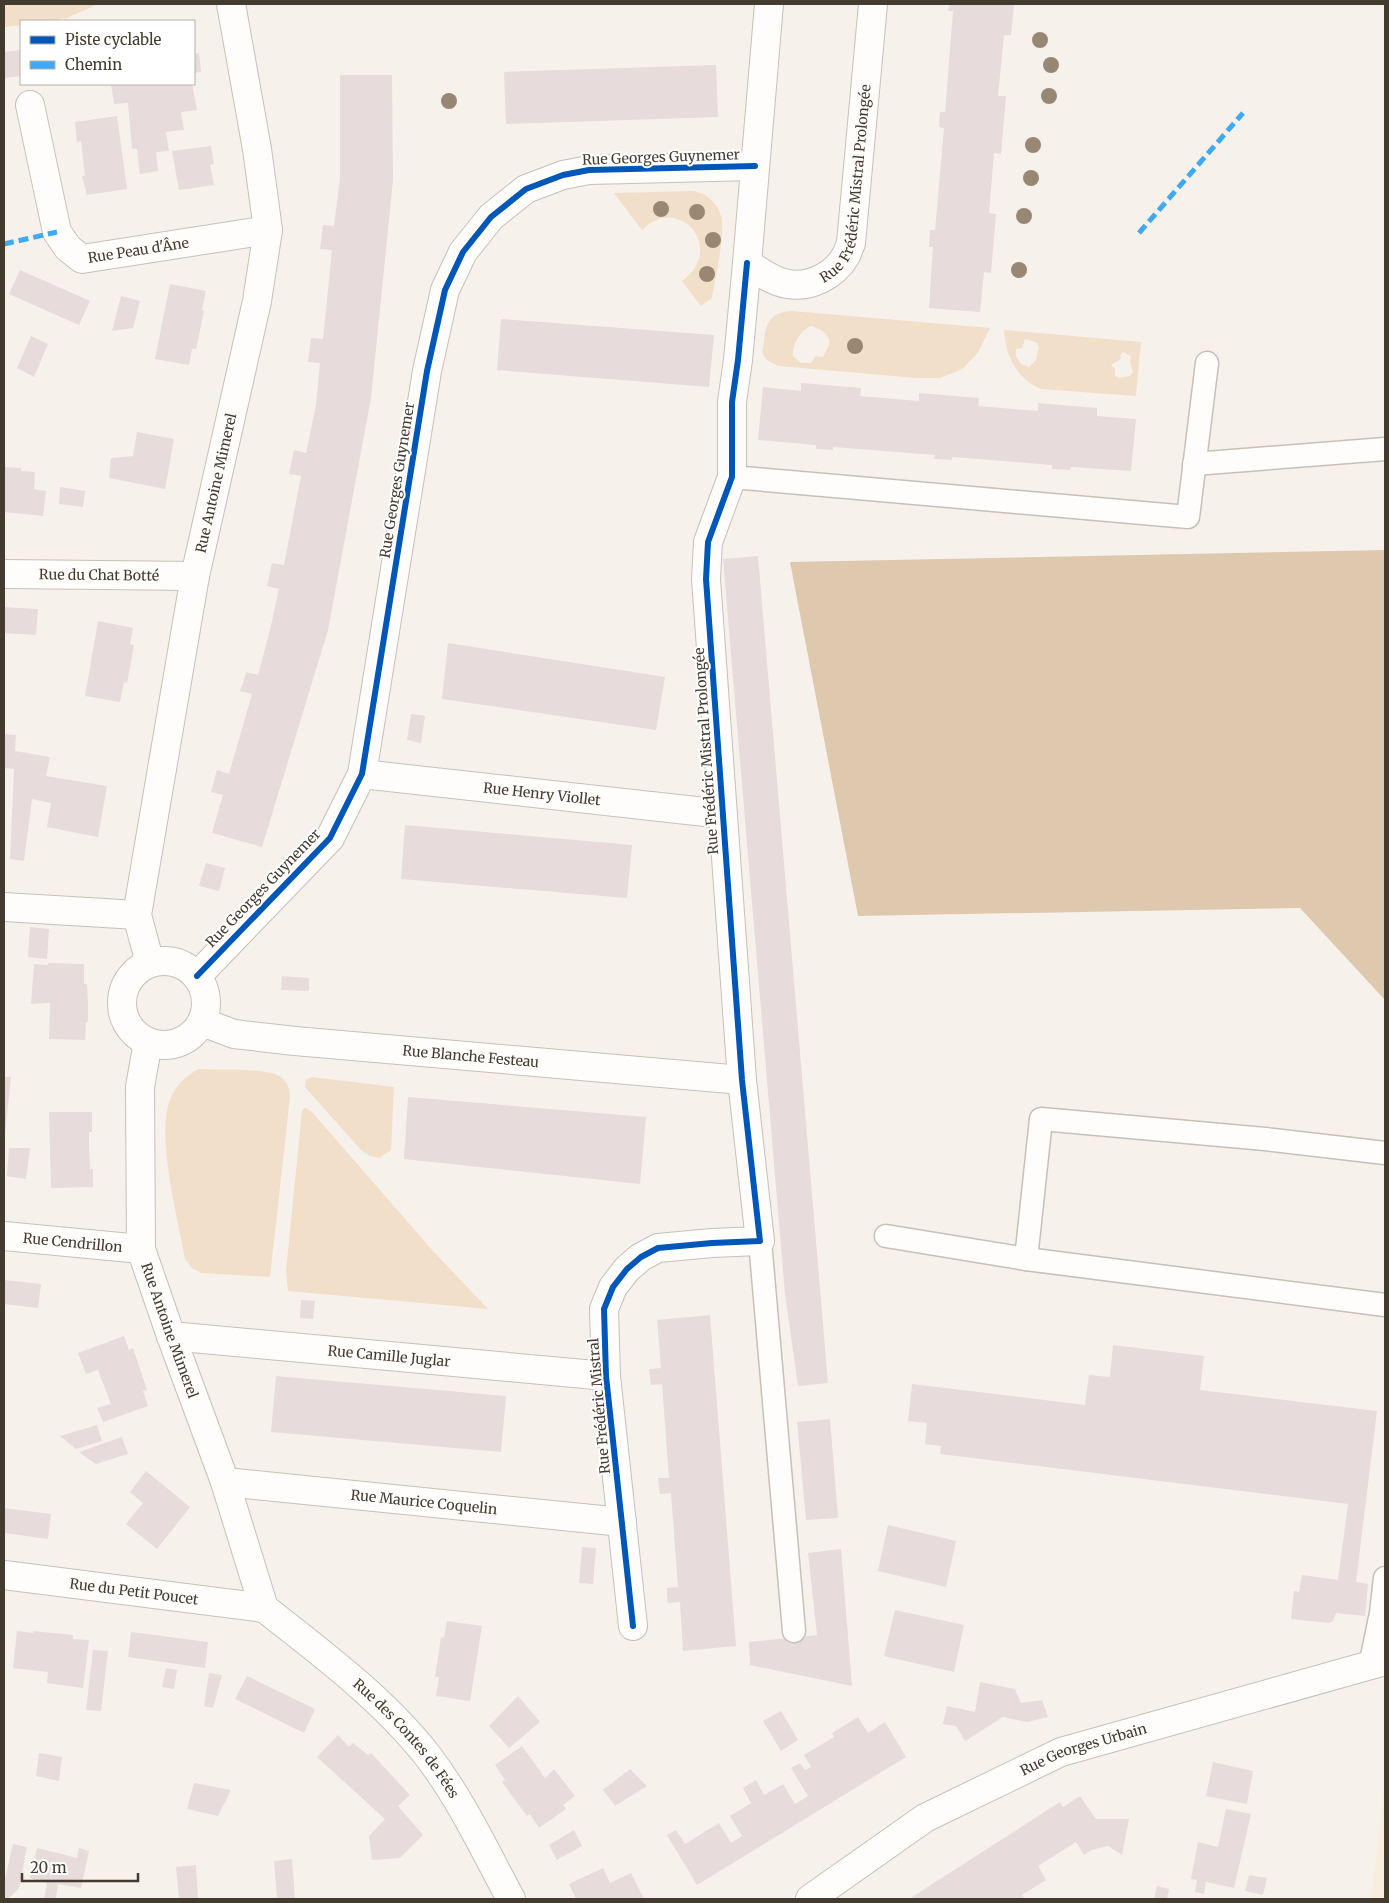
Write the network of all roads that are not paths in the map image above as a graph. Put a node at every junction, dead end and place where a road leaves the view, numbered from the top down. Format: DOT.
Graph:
graph roads {
  1 [pos="231,4"];
  2 [pos="769,4"];
  3 [pos="873,4"];
  4 [pos="30,105"];
  5 [pos="755,166"];
  6 [pos="268,230"];
  7 [pos="747,263"];
  8 [pos="1207,364"];
  9 [pos="1385,449"];
  10 [pos="1194,464"];
  11 [pos="732,477"];
  12 [pos="4,574"];
  13 [pos="194,576"];
  14 [pos="362,774"];
  15 [pos="723,814"];
  16 [pos="4,907"];
  17 [pos="138,915"];
  18 [pos="150,963"];
  19 [pos="197,976"];
  20 [pos="202,1022"];
  21 [pos="148,1042"];
  22 [pos="742,1080"];
  23 [pos="1385,1153"];
  24 [pos="4,1236"];
  25 [pos="886,1236"];
  26 [pos="760,1241"];
  27 [pos="142,1250"];
  28 [pos="1026,1259"];
  29 [pos="1385,1305"];
  30 [pos="170,1336"];
  31 [pos="606,1376"];
  32 [pos="225,1482"];
  33 [pos="622,1522"];
  34 [pos="4,1575"];
  35 [pos="1385,1578"];
  36 [pos="264,1608"];
  37 [pos="633,1626"];
  38 [pos="794,1631"];
  39 [pos="1378,1664"];
  40 [pos="511,1899"];
  41 [pos="810,1899"];
  1 -- 6 [label="street, Rue Antoine Mimerel"];
  2 -- 5 [label="street, Rue Frédéric Mistral Prolongée"];
  3 -- 7 [label="street, Rue Frédéric Mistral Prolongée"];
  4 -- 6 [label="street, Rue Peau d'Âne"];
  5 -- 7 [label="street, Rue Frédéric Mistral Prolongée"];
  5 -- 14 [label="street, Rue Georges Guynemer"];
  6 -- 13 [label="street, Rue Antoine Mimerel"];
  7 -- 11 [label="street, Rue Frédéric Mistral Prolongée"];
  8 -- 10 [label="lane"];
  9 -- 10 [label="lane"];
  10 -- 11 [label="lane"];
  11 -- 15 [label="street, Rue Frédéric Mistral Prolongée"];
  12 -- 13 [label="street, Rue du Chat Botté"];
  13 -- 17 [label="street, Rue Antoine Mimerel"];
  14 -- 15 [label="street, Rue Henry Viollet"];
  14 -- 19 [label="street, Rue Georges Guynemer"];
  15 -- 22 [label="street, Rue Frédéric Mistral Prolongée"];
  16 -- 17 [label="street"];
  17 -- 18 [label="street, Rue Antoine Mimerel"];
  18 -- 19 [label="street"];
  18 -- 21 [label="street"];
  19 -- 20 [label="street"];
  20 -- 21 [label="street"];
  20 -- 22 [label="street, Rue Blanche Festeau"];
  21 -- 27 [label="street, Rue Antoine Mimerel"];
  22 -- 26 [label="street, Rue Frédéric Mistral Prolongée"];
  23 -- 28 [label="lane"];
  24 -- 27 [label="street, Rue Cendrillon"];
  25 -- 28 [label="lane"];
  26 -- 31 [label="street, Rue Frédéric Mistral"];
  26 -- 38 [label="lane"];
  27 -- 30 [label="street, Rue Antoine Mimerel"];
  28 -- 29 [label="lane"];
  30 -- 31 [label="street, Rue Camille Juglar"];
  30 -- 32 [label="street, Rue Antoine Mimerel"];
  31 -- 33 [label="street, Rue Frédéric Mistral"];
  32 -- 33 [label="street, Rue Maurice Coquelin"];
  32 -- 36 [label="street, Rue Antoine Mimerel"];
  33 -- 37 [label="street, Rue Frédéric Mistral"];
  34 -- 36 [label="street, Rue du Petit Poucet"];
  35 -- 39 [label="lane"];
  36 -- 40 [label="street, Rue des Contes de Fées"];
  39 -- 41 [label="street, Rue Georges Urbain"];
}
